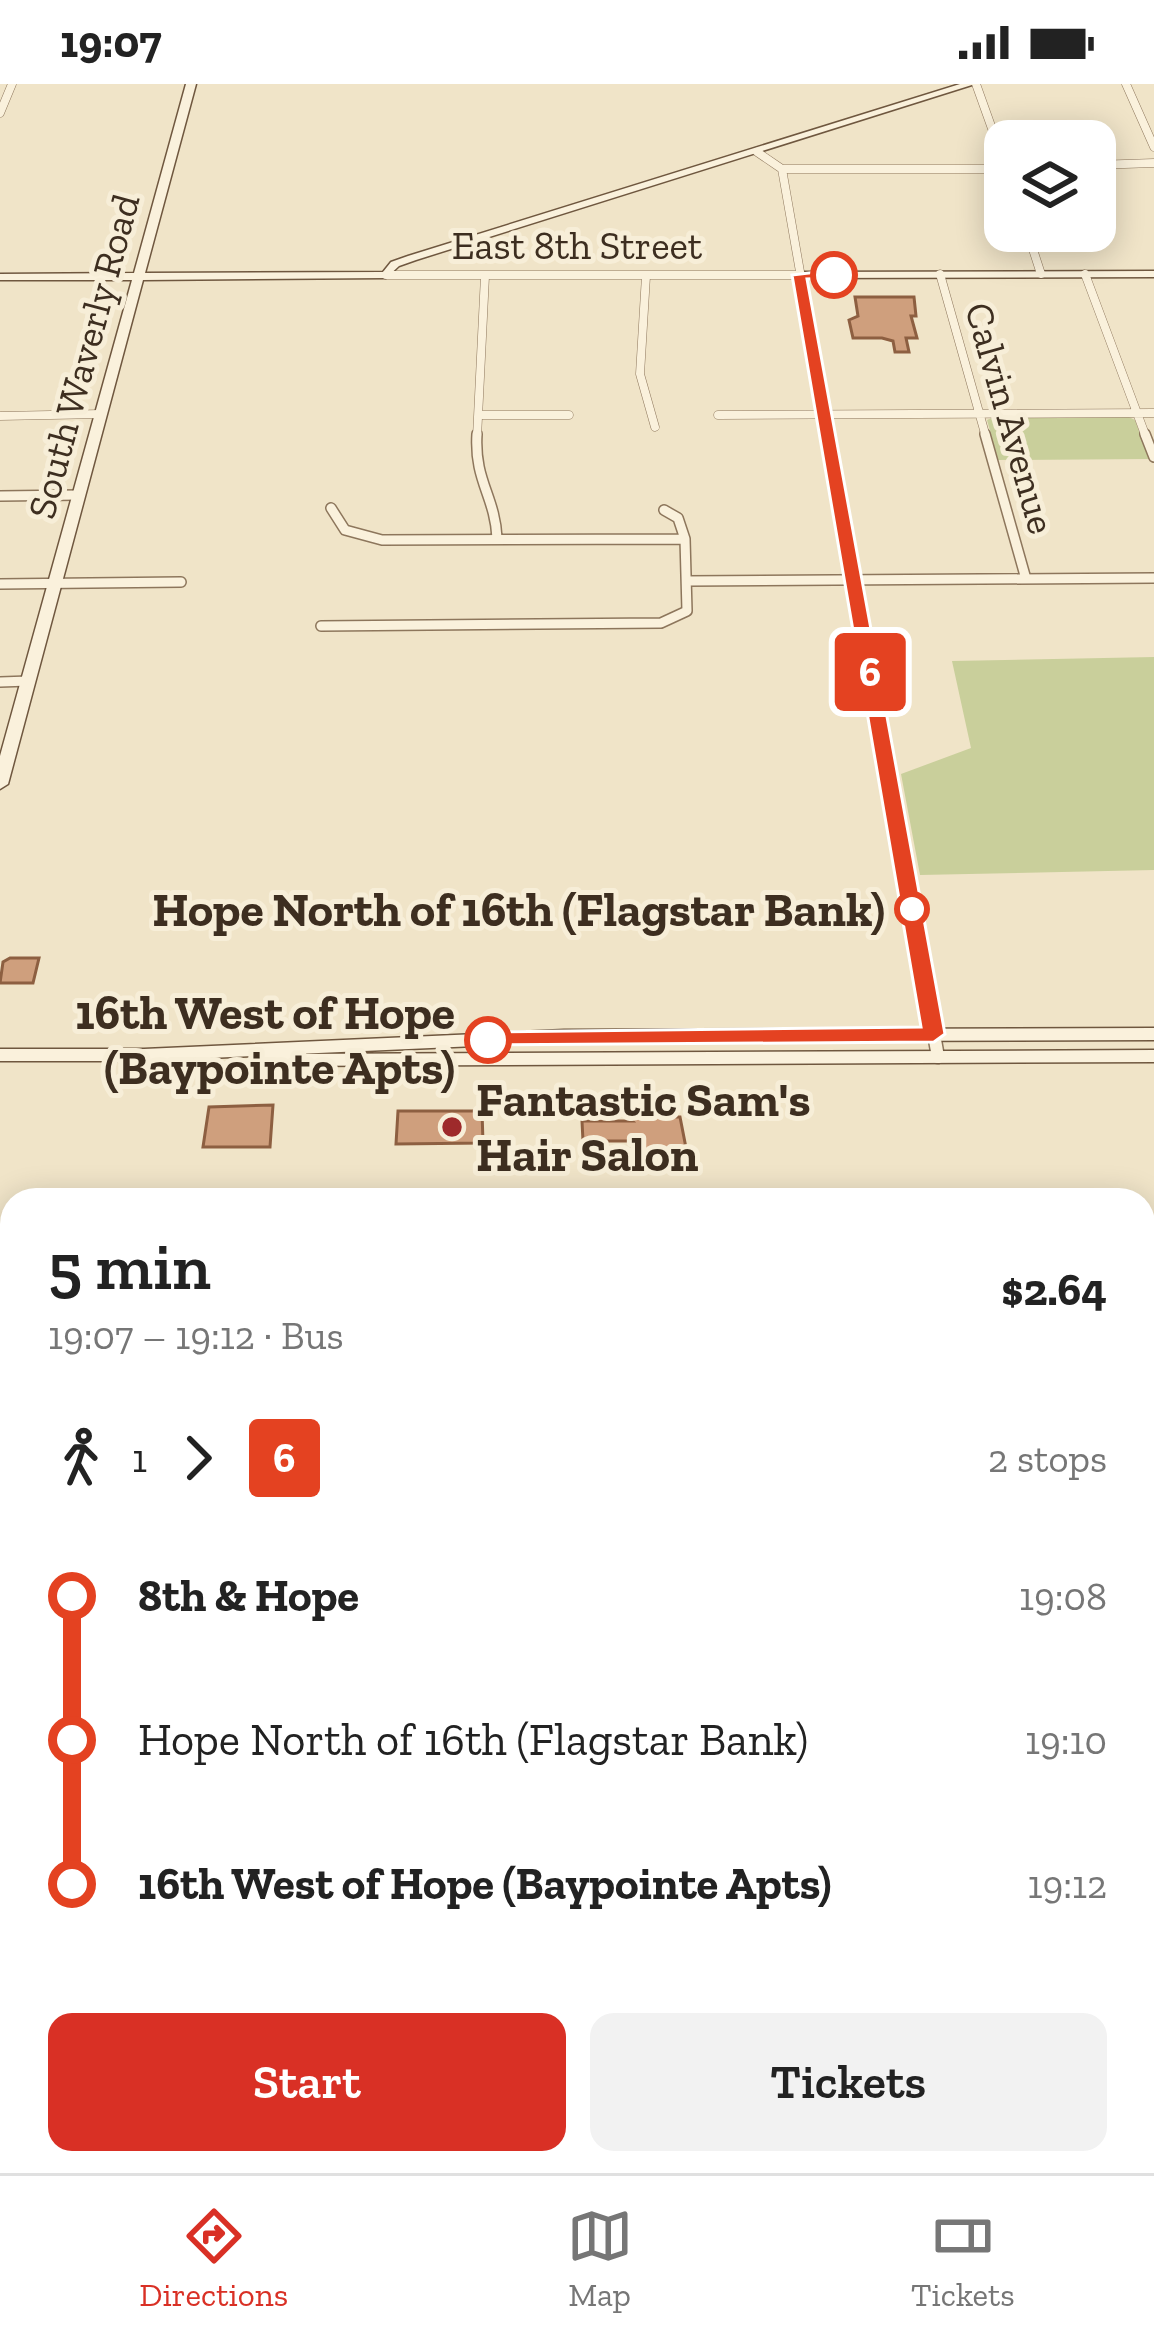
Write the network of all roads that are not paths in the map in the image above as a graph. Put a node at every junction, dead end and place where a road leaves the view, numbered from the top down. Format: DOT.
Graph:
graph roads {
  1 [pos="12,84"];
  2 [pos="191,84"];
  3 [pos="973,84"];
  4 [pos="1126,84"];
  5 [pos="0,113"];
  6 [pos="987,120"];
  7 [pos="1154,147"];
  8 [pos="757,152"];
  9 [pos="1154,163"];
  10 [pos="1116,164"];
  11 [pos="984,167"];
  12 [pos="782,169"];
  13 [pos="1034,252"];
  14 [pos="940,274"];
  15 [pos="1041,274"];
  16 [pos="1085,274"];
  17 [pos="1154,274"];
  18 [pos="386,275"];
  19 [pos="646,275"];
  20 [pos="799,275"];
  21 [pos="484,276"];
  22 [pos="0,277"];
  23 [pos="141,277"];
  24 [pos="980,413"];
  25 [pos="1138,413"];
  26 [pos="1154,413"];
  27 [pos="101,414"];
  28 [pos="822,414"];
  29 [pos="479,415"];
  30 [pos="569,415"];
  31 [pos="718,415"];
  32 [pos="0,416"];
  33 [pos="655,427"];
  34 [pos="1154,457"];
  35 [pos="79,495"];
  36 [pos="0,496"];
  37 [pos="331,508"];
  38 [pos="664,510"];
  39 [pos="497,538"];
  40 [pos="685,539"];
  41 [pos="1154,578"];
  42 [pos="1026,579"];
  43 [pos="854,580"];
  44 [pos="687,581"];
  45 [pos="182,582"];
  46 [pos="55,583"];
  47 [pos="0,584"];
  48 [pos="321,626"];
  49 [pos="29,681"];
  50 [pos="0,682"];
  51 [pos="0,784"];
  52 [pos="934,1034"];
  53 [pos="1154,1034"];
  54 [pos="0,1055"];
  55 [pos="144,1055"];
  56 [pos="1154,1056"];
  57 [pos="938,1057"];
  1 -- 5 [label="street"];
  2 -- 23 [label="main road, South Waverly Road"];
  3 -- 6 [label="street"];
  3 -- 8 [label="main road"];
  4 -- 7 [label="street"];
  8 -- 12 [label="street"];
  8 -- 18 [label="main road"];
  9 -- 10 [label="street"];
  11 -- 12 [label="street"];
  12 -- 20 [label="street"];
  13 -- 15 [label="street"];
  14 -- 15 [label="main road, East 8th Street"];
  14 -- 20 [label="main road, East 8th Street"];
  14 -- 24 [label="street, Calvin Avenue"];
  15 -- 16 [label="main road, East 8th Street"];
  16 -- 17 [label="main road, East 8th Street"];
  16 -- 25 [label="street"];
  18 -- 21 [label="street, East 8th Street"];
  18 -- 23 [label="main road, East 8th Street"];
  19 -- 20 [label="street, East 8th Street"];
  19 -- 21 [label="street, East 8th Street"];
  19 -- 33 [label="street"];
  20 -- 28 [label="street"];
  21 -- 29 [label="street"];
  22 -- 23 [label="main road, East 8th Street"];
  23 -- 27 [label="main road, South Waverly Road"];
  24 -- 25 [label="street"];
  24 -- 28 [label="street"];
  24 -- 42 [label="street, Calvin Avenue"];
  25 -- 26 [label="street"];
  25 -- 34 [label="street"];
  27 -- 32 [label="street"];
  27 -- 35 [label="main road, South Waverly Road"];
  28 -- 31 [label="street"];
  28 -- 43 [label="street"];
  29 -- 30 [label="street"];
  29 -- 39 [label="street"];
  35 -- 36 [label="street"];
  35 -- 46 [label="main road, South Waverly Road"];
  37 -- 39 [label="street"];
  38 -- 40 [label="street"];
  39 -- 40 [label="street"];
  40 -- 44 [label="street"];
  41 -- 42 [label="street"];
  42 -- 43 [label="street"];
  43 -- 44 [label="street"];
  43 -- 52 [label="street"];
  44 -- 48 [label="street"];
  45 -- 46 [label="street"];
  46 -- 47 [label="street"];
  46 -- 49 [label="main road, South Waverly Road"];
  49 -- 50 [label="street"];
  49 -- 51 [label="main road, South Waverly Road"];
  52 -- 53 [label="main road"];
  52 -- 55 [label="main road"];
  52 -- 57 [label="street"];
  54 -- 55 [label="main road"];
  55 -- 57 [label="main road"];
  56 -- 57 [label="main road"];
}
